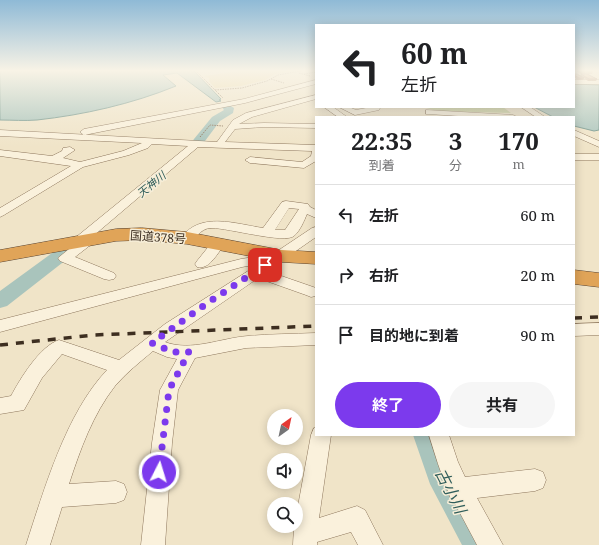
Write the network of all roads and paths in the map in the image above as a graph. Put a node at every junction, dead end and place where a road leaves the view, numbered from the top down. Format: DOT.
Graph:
graph roads {
  1 [pos="221,95"];
  2 [pos="267,95"];
  3 [pos="315,98"];
  4 [pos="234,104"];
  5 [pos="285,105"];
  6 [pos="330,108"];
  7 [pos="345,108"];
  8 [pos="376,108"];
  9 [pos="527,108"];
  10 [pos="294,111"];
  11 [pos="427,113"];
  12 [pos="165,116"];
  13 [pos="342,116"];
  14 [pos="472,116"];
  15 [pos="539,116"];
  16 [pos="174,125"];
  17 [pos="212,125"];
  18 [pos="315,126"];
  19 [pos="233,127"];
  20 [pos="0,133"];
  21 [pos="575,133"];
  22 [pos="66,137"];
  23 [pos="150,141"];
  24 [pos="196,143"];
  25 [pos="599,144"];
  26 [pos="219,145"];
  27 [pos="66,150"];
  28 [pos="315,150"];
  29 [pos="0,153"];
  30 [pos="575,157"];
  31 [pos="599,157"];
  32 [pos="55,159"];
  33 [pos="315,159"];
  34 [pos="253,163"];
  35 [pos="80,166"];
  36 [pos="310,212"];
  37 [pos="0,213"];
  38 [pos="315,232"];
  39 [pos="266,233"];
  40 [pos="187,238"];
  41 [pos="84,240"];
  42 [pos="218,244"];
  43 [pos="0,256"];
  44 [pos="281,256"];
  45 [pos="315,258"];
  46 [pos="202,264"];
  47 [pos="255,272"];
  48 [pos="109,276"];
  49 [pos="575,277"];
  50 [pos="599,280"];
  51 [pos="311,292"];
  52 [pos="0,326"];
  53 [pos="599,329"];
  54 [pos="575,330"];
  55 [pos="315,339"];
  56 [pos="152,343"];
  57 [pos="189,352"];
  58 [pos="121,368"];
  59 [pos="0,406"];
  60 [pos="321,436"];
  61 [pos="439,436"];
  62 [pos="535,480"];
  63 [pos="458,489"];
  64 [pos="116,492"];
  65 [pos="53,496"];
  66 [pos="305,539"];
  67 [pos="38,545"];
  68 [pos="152,545"];
  69 [pos="371,545"];
  70 [pos="491,545"];
  1 -- 4 [label="path"];
  2 -- 4 [label="street"];
  3 -- 5 [label="street"];
  4 -- 12 [label="street"];
  5 -- 10 [label="street"];
  5 -- 19 [label="street"];
  6 -- 13 [label="street"];
  7 -- 8 [label="street"];
  9 -- 15 [label="street"];
  11 -- 14 [label="street"];
  12 -- 16 [label="street"];
  12 -- 22 [label="street"];
  17 -- 24 [label="path"];
  18 -- 19 [label="street"];
  19 -- 26 [label="street"];
  20 -- 22 [label="street"];
  21 -- 25 [label="street"];
  22 -- 23 [label="street"];
  23 -- 24 [label="street"];
  23 -- 35 [label="street"];
  24 -- 26 [label="street"];
  24 -- 41 [label="street"];
  26 -- 28 [label="street"];
  27 -- 32 [label="street"];
  29 -- 32 [label="street"];
  30 -- 31 [label="street"];
  32 -- 35 [label="street"];
  33 -- 34 [label="street"];
  35 -- 37 [label="street"];
  36 -- 39 [label="street"];
  36 -- 39 [label="street"];
  38 -- 44 [label="street"];
  39 -- 40 [label="street"];
  40 -- 41 [label="highway, 国道378号"];
  40 -- 42 [label="highway, 国道378号"];
  41 -- 43 [label="highway, 国道378号"];
  41 -- 48 [label="street"];
  42 -- 44 [label="highway, 国道378号"];
  42 -- 46 [label="street"];
  44 -- 45 [label="highway, 国道378号"];
  44 -- 47 [label="street"];
  44 -- 52 [label="street"];
  47 -- 51 [label="street"];
  47 -- 56 [label="street"];
  49 -- 50 [label="highway"];
  53 -- 54 [label="street"];
  55 -- 57 [label="street"];
  56 -- 57 [label="street"];
  56 -- 58 [label="street"];
  57 -- 68 [label="street"];
  58 -- 59 [label="street"];
  58 -- 65 [label="street"];
  60 -- 66 [label="street"];
  61 -- 63 [label="street"];
  62 -- 63 [label="street"];
  63 -- 70 [label="street"];
  64 -- 65 [label="street"];
  65 -- 67 [label="street"];
  66 -- 69 [label="street"];
}
